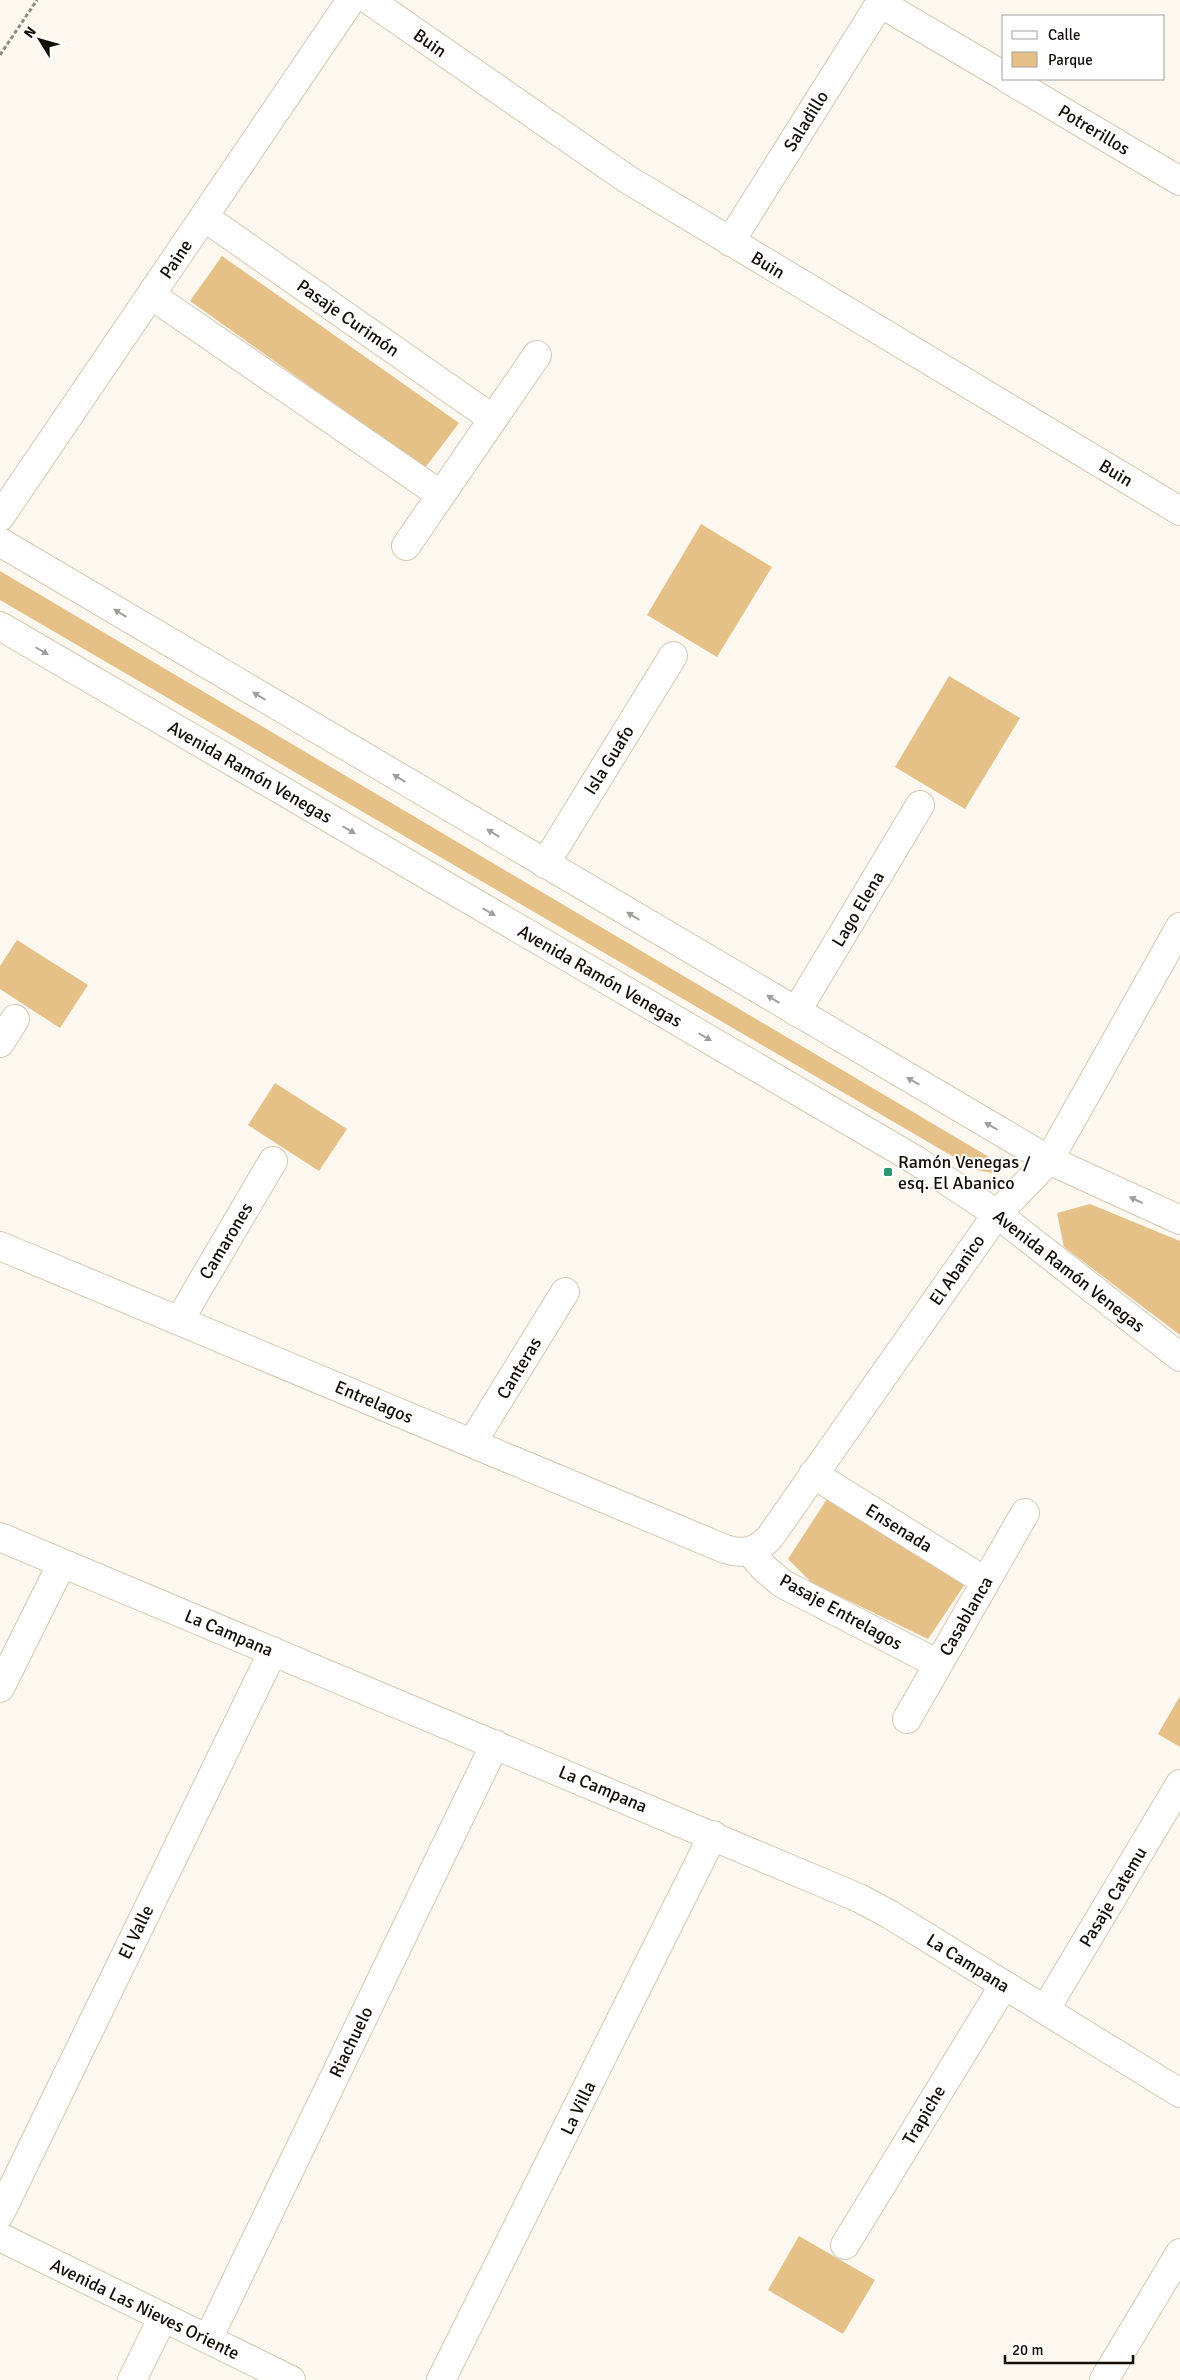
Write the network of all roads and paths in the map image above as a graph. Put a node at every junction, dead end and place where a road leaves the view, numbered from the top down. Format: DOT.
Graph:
graph roads {
  1 [pos="37,0"];
  2 [pos="351,0"];
  3 [pos="369,0"];
  4 [pos="881,2"];
  5 [pos="0,55"];
  6 [pos="1002,75"];
  7 [pos="1010,80"];
  8 [pos="1180,181"];
  9 [pos="204,217"];
  10 [pos="730,242"];
  11 [pos="151,295"];
  12 [pos="537,355"];
  13 [pos="493,420"];
  14 [pos="441,495"];
  15 [pos="1180,511"];
  16 [pos="0,517"];
  17 [pos="0,542"];
  18 [pos="406,546"];
  19 [pos="0,626"];
  20 [pos="673,656"];
  21 [pos="920,805"];
  22 [pos="545,864"];
  23 [pos="1180,927"];
  24 [pos="796,1012"];
  25 [pos="15,1019"];
  26 [pos="0,1043"];
  27 [pos="1049,1160"];
  28 [pos="273,1161"];
  29 [pos="997,1214"];
  30 [pos="1180,1220"];
  31 [pos="0,1246"];
  32 [pos="565,1292"];
  33 [pos="179,1321"];
  34 [pos="1180,1357"];
  35 [pos="472,1443"];
  36 [pos="813,1474"];
  37 [pos="1024,1513"];
  38 [pos="0,1537"];
  39 [pos="750,1552"];
  40 [pos="62,1563"];
  41 [pos="986,1581"];
  42 [pos="273,1651"];
  43 [pos="938,1664"];
  44 [pos="0,1688"];
  45 [pos="908,1719"];
  46 [pos="495,1744"];
  47 [pos="1180,1784"];
  48 [pos="713,1835"];
  49 [pos="1004,1984"];
  50 [pos="1046,2010"];
  51 [pos="1180,2092"];
  52 [pos="0,2214"];
  53 [pos="0,2237"];
  54 [pos="845,2245"];
  55 [pos="1180,2253"];
  56 [pos="163,2317"];
  57 [pos="208,2339"];
  58 [pos="132,2380"];
  59 [pos="290,2380"];
  60 [pos="441,2380"];
  61 [pos="1104,2380"];
  1 -- 5 [label="path"];
  2 -- 9 [label="street, Paine"];
  3 -- 10 [label="street, Buin"];
  4 -- 6 [label="street"];
  4 -- 10 [label="street, Saladillo"];
  7 -- 8 [label="street, Potrerillos"];
  9 -- 11 [label="street, Paine"];
  9 -- 13 [label="street, Pasaje Curimón"];
  10 -- 15 [label="street, Buin"];
  11 -- 14 [label="street"];
  11 -- 16 [label="street, Paine"];
  12 -- 13 [label="street"];
  13 -- 14 [label="street"];
  14 -- 18 [label="street"];
  22 -- 17 [label="street, one-way"];
  19 -- 29 [label="street, Avenida Ramón Venegas, one-way"];
  20 -- 22 [label="street, Isla Guafo"];
  21 -- 24 [label="street, Lago Elena"];
  24 -- 22 [label="street, one-way"];
  23 -- 27 [label="street, El Abanico"];
  27 -- 24 [label="street, one-way"];
  25 -- 26 [label="street"];
  27 -- 29 [label="street, El Abanico"];
  30 -- 27 [label="street, one-way"];
  28 -- 33 [label="street, Camarones"];
  29 -- 34 [label="street, Avenida Ramón Venegas"];
  29 -- 36 [label="street, El Abanico"];
  31 -- 33 [label="street, Entrelagos"];
  32 -- 35 [label="street, Canteras"];
  33 -- 35 [label="street, Entrelagos"];
  35 -- 39 [label="street, Entrelagos"];
  36 -- 39 [label="street, El Abanico"];
  36 -- 41 [label="street, Ensenada"];
  37 -- 41 [label="street, Casablanca"];
  38 -- 40 [label="street, La Campana"];
  39 -- 43 [label="street, Pasaje Entrelagos"];
  40 -- 42 [label="street, La Campana"];
  40 -- 44 [label="street"];
  41 -- 43 [label="street, Casablanca"];
  42 -- 46 [label="street, La Campana"];
  42 -- 52 [label="street, El Valle"];
  43 -- 45 [label="street, Casablanca"];
  46 -- 48 [label="street, La Campana"];
  46 -- 57 [label="street, Riachuelo"];
  47 -- 50 [label="street, Pasaje Catemu"];
  48 -- 49 [label="street, La Campana"];
  48 -- 60 [label="street, La Villa"];
  49 -- 50 [label="street, La Campana"];
  49 -- 54 [label="street, Trapiche"];
  50 -- 51 [label="street, La Campana"];
  53 -- 56 [label="street, Avenida Las Nieves Oriente"];
  55 -- 61 [label="street"];
  56 -- 57 [label="street, Avenida Las Nieves Oriente"];
  56 -- 58 [label="street"];
  57 -- 59 [label="street, Avenida Las Nieves Oriente"];
}
